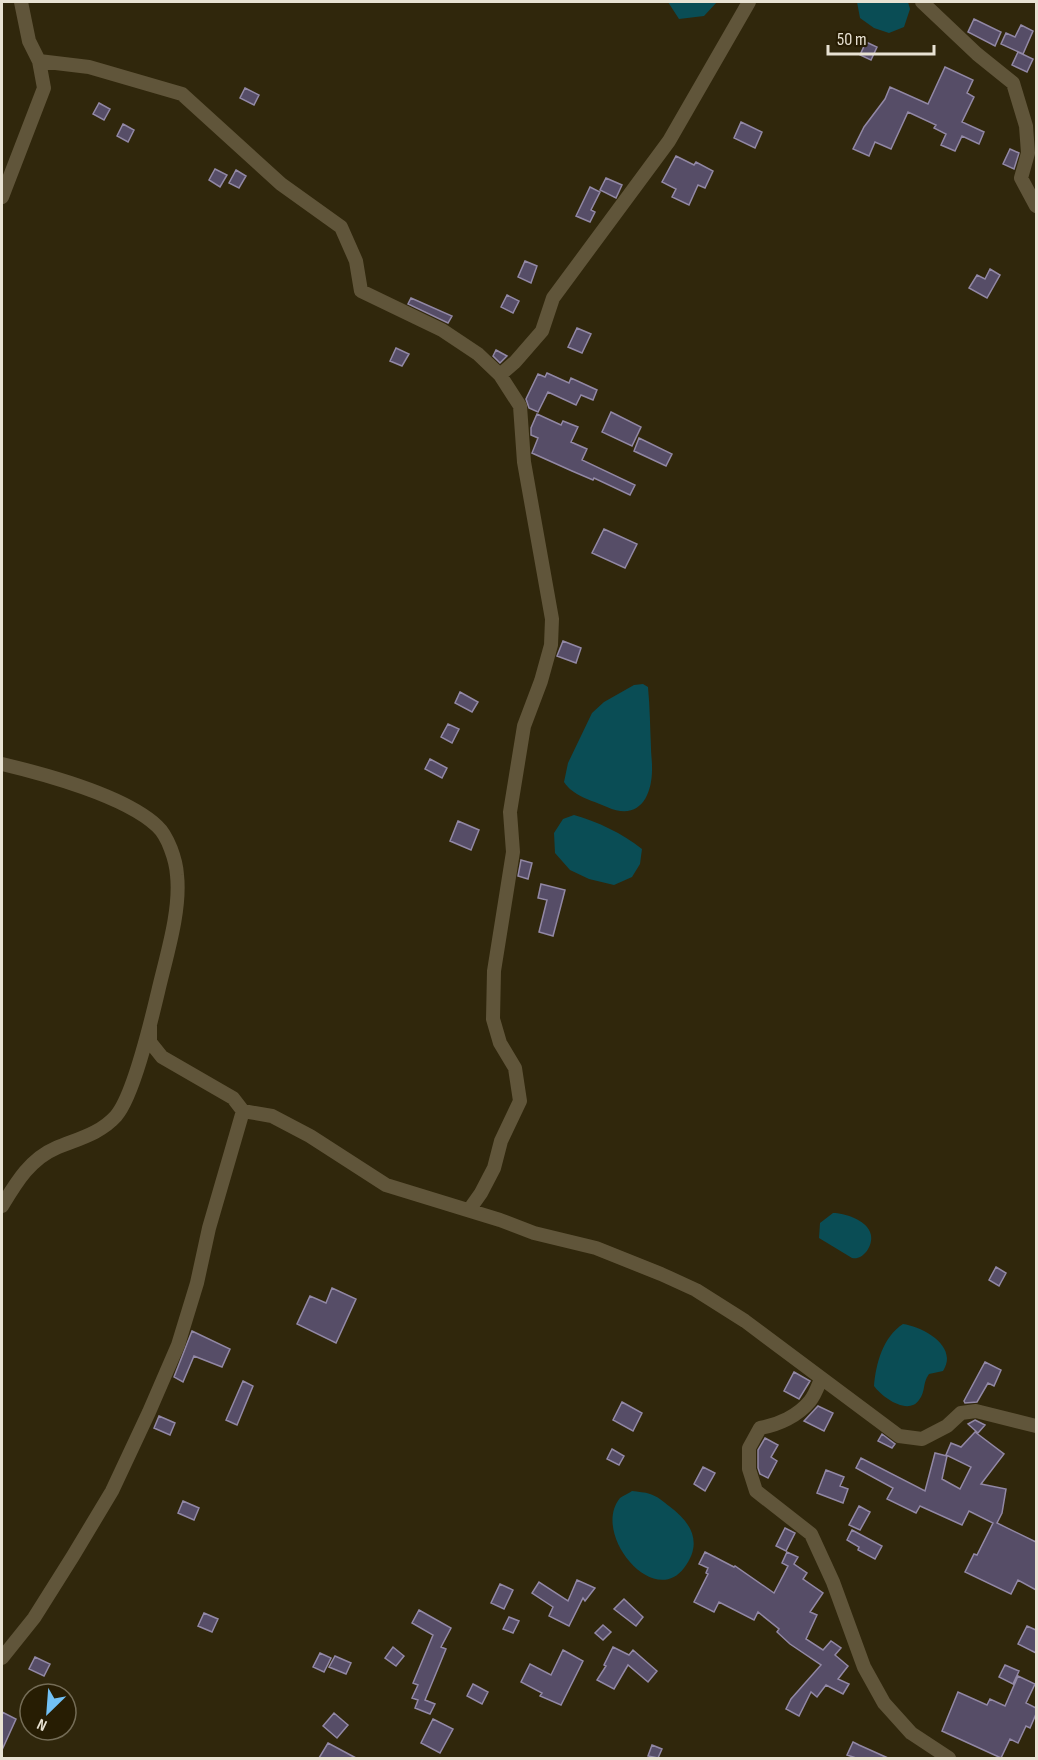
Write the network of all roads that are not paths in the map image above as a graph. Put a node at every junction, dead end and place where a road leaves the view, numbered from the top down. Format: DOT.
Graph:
graph roads {
  1 [pos="21,2"];
  2 [pos="750,2"];
  3 [pos="922,2"];
  4 [pos="39,61"];
  5 [pos="2,197"];
  6 [pos="1036,206"];
  7 [pos="500,375"];
  8 [pos="2,764"];
  9 [pos="150,1024"];
  10 [pos="243,1111"];
  11 [pos="2,1206"];
  12 [pos="469,1210"];
  13 [pos="821,1379"];
  14 [pos="1036,1426"];
  15 [pos="2,1658"];
  16 [pos="949,1758"];
  1 -- 4 [label="street"];
  2 -- 7 [label="street"];
  3 -- 6 [label="street"];
  4 -- 5 [label="street"];
  4 -- 7 [label="street"];
  7 -- 12 [label="street"];
  8 -- 9 [label="street"];
  9 -- 10 [label="street"];
  9 -- 11 [label="street"];
  10 -- 12 [label="street"];
  10 -- 15 [label="street"];
  12 -- 13 [label="street"];
  13 -- 14 [label="street"];
  13 -- 16 [label="street"];
}
